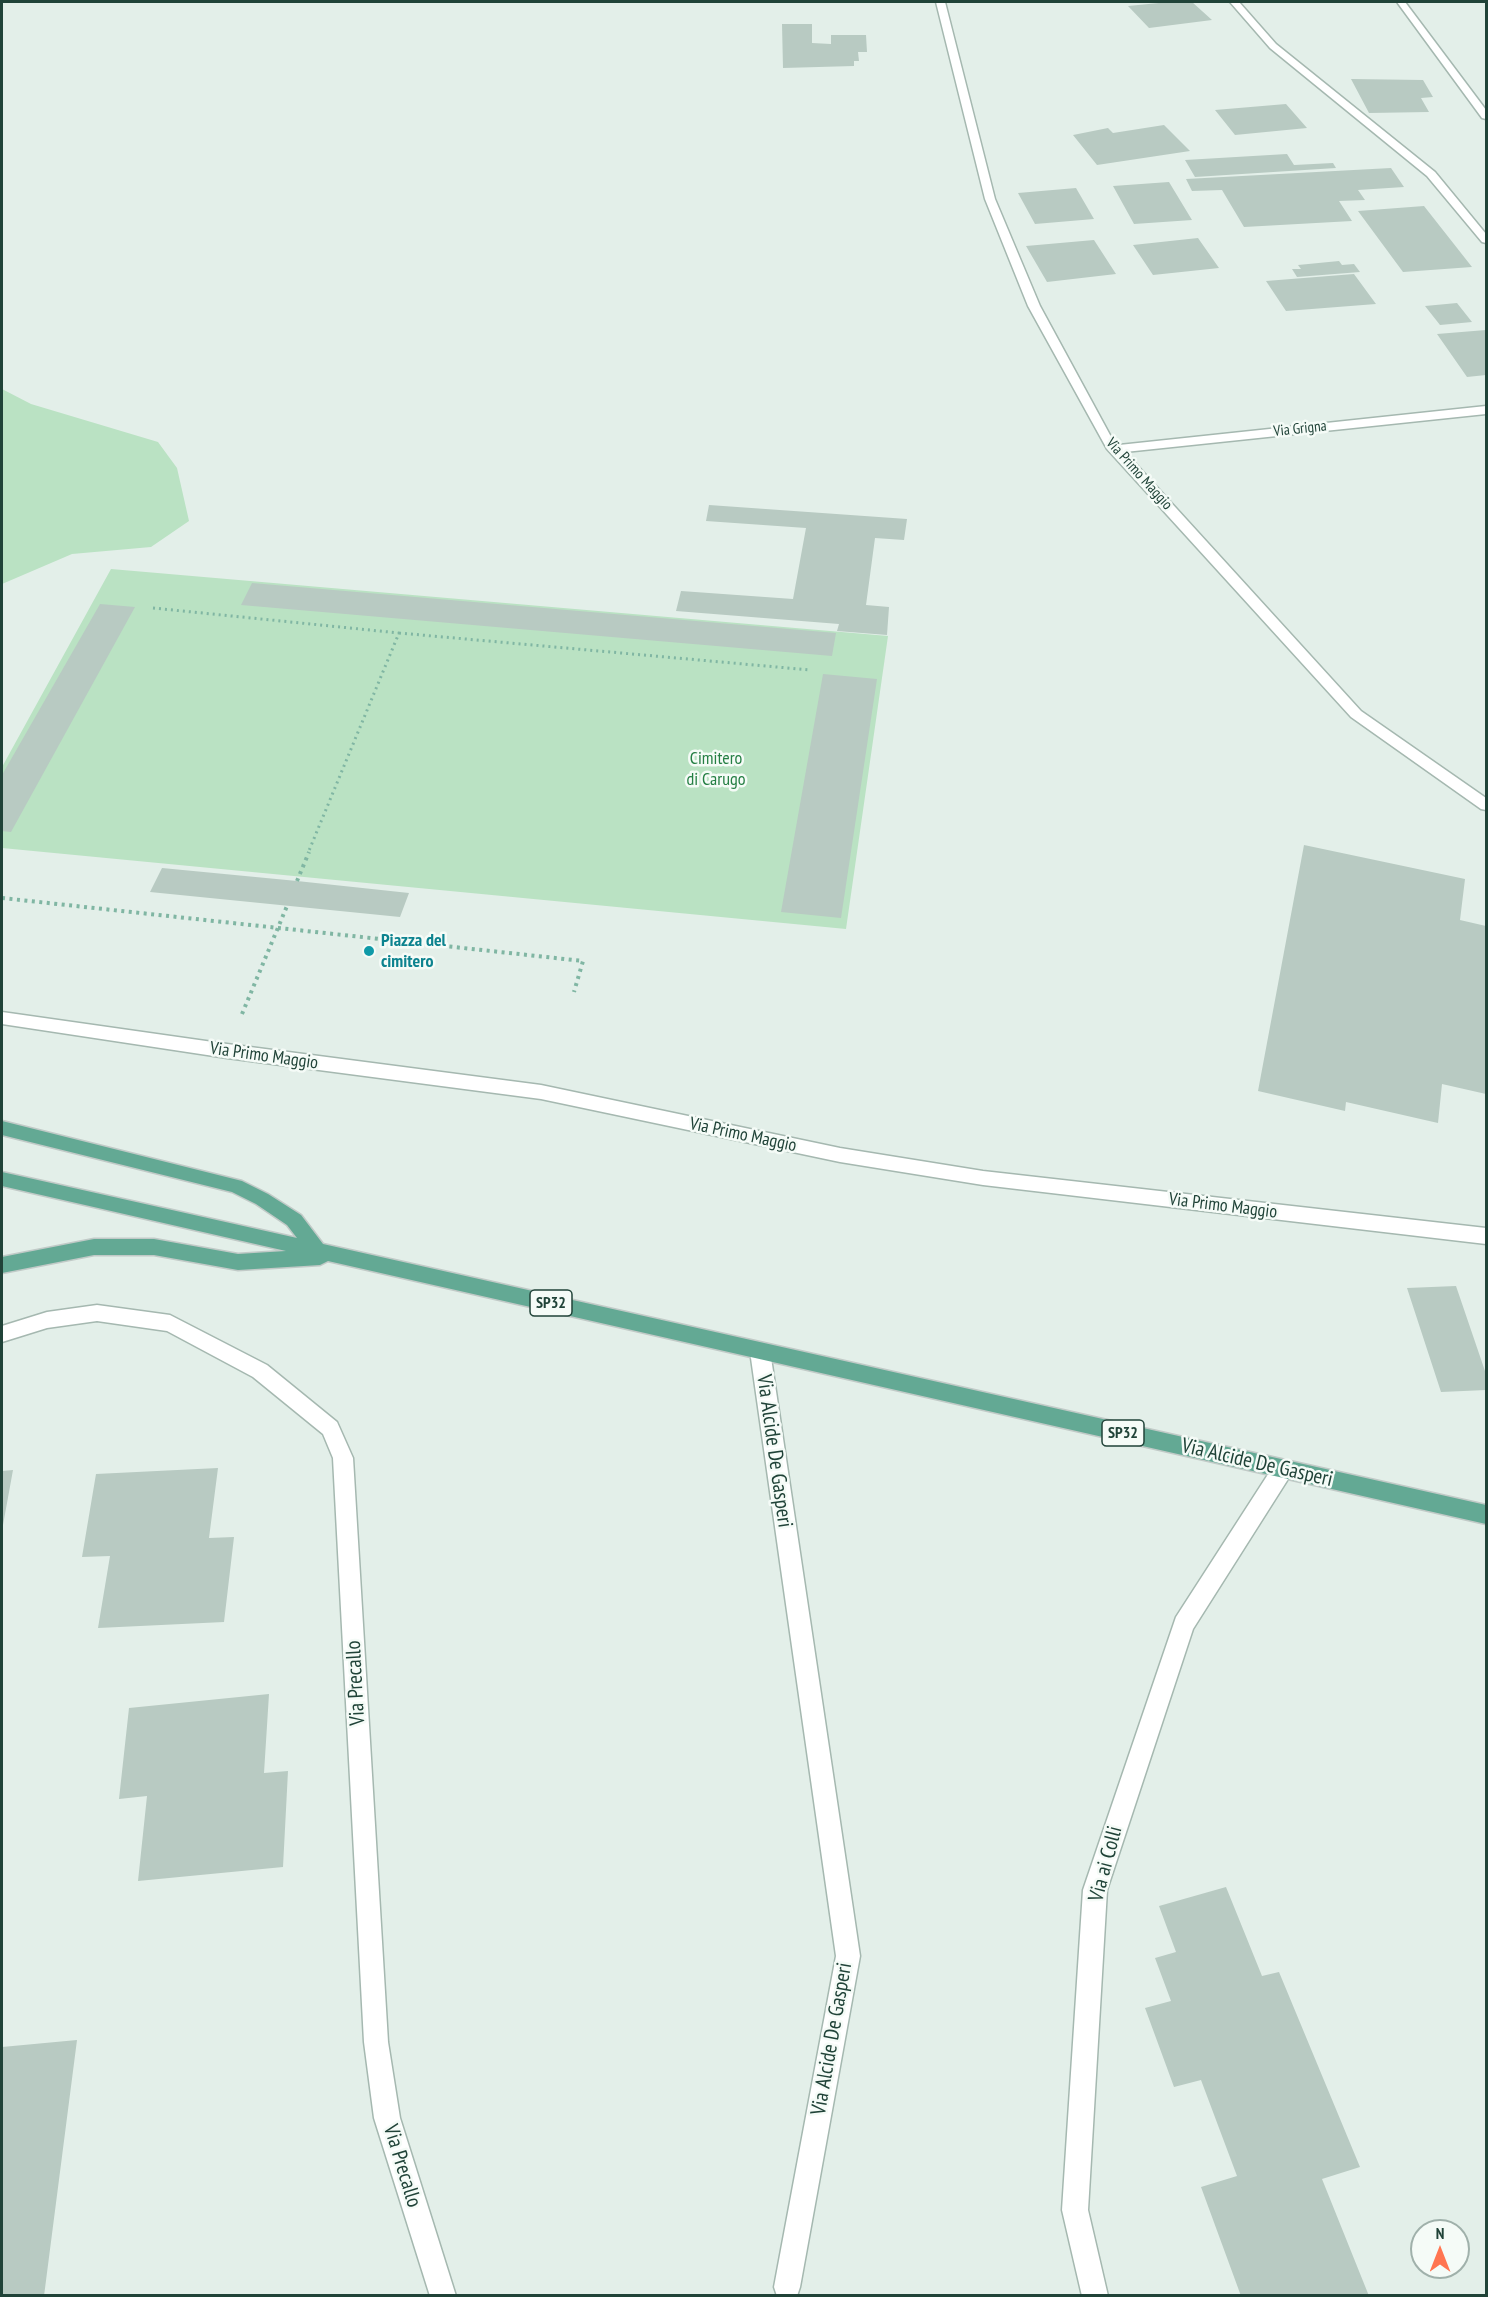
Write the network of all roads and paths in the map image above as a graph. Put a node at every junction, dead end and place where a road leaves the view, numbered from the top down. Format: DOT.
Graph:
graph roads {
  1 [pos="940,2"];
  2 [pos="1234,2"];
  3 [pos="1401,2"];
  4 [pos="1486,116"];
  5 [pos="1486,240"];
  6 [pos="1486,410"];
  7 [pos="1113,448"];
  8 [pos="153,608"];
  9 [pos="399,633"];
  10 [pos="810,670"];
  11 [pos="1486,805"];
  12 [pos="297,881"];
  13 [pos="2,898"];
  14 [pos="287,906"];
  15 [pos="278,927"];
  16 [pos="574,992"];
  17 [pos="2,1017"];
  18 [pos="227,1051"];
  19 [pos="2,1128"];
  20 [pos="2,1179"];
  21 [pos="1486,1236"];
  22 [pos="317,1250"];
  23 [pos="343,1256"];
  24 [pos="2,1265"];
  25 [pos="2,1334"];
  26 [pos="760,1351"];
  27 [pos="1283,1469"];
  28 [pos="1486,1515"];
  29 [pos="787,2288"];
  30 [pos="443,2295"];
  31 [pos="1095,2295"];
  1 -- 7 [label="street, Via Primo Maggio"];
  2 -- 5 [label="street"];
  3 -- 4 [label="street"];
  6 -- 7 [label="street, Via Grigna"];
  7 -- 11 [label="street, Via Primo Maggio"];
  8 -- 9 [label="path"];
  9 -- 10 [label="path"];
  9 -- 12 [label="path"];
  13 -- 15 [label="path"];
  14 -- 15 [label="path"];
  15 -- 16 [label="path"];
  15 -- 18 [label="path"];
  17 -- 18 [label="street, Via Primo Maggio"];
  18 -- 21 [label="street, Via Primo Maggio"];
  19 -- 22 [label="main road"];
  20 -- 22 [label="main road, SP32"];
  22 -- 23 [label="main road, SP32 / SP32"];
  23 -- 24 [label="main road"];
  23 -- 26 [label="main road, SP32 / SP32"];
  25 -- 30 [label="street, Via Precallo"];
  26 -- 27 [label="main road, Via Alcide De Gasperi / SP32"];
  26 -- 29 [label="street, Via Alcide De Gasperi"];
  27 -- 28 [label="main road, Via Alcide De Gasperi / SP32"];
  27 -- 31 [label="street, Via ai Colli"];
}
